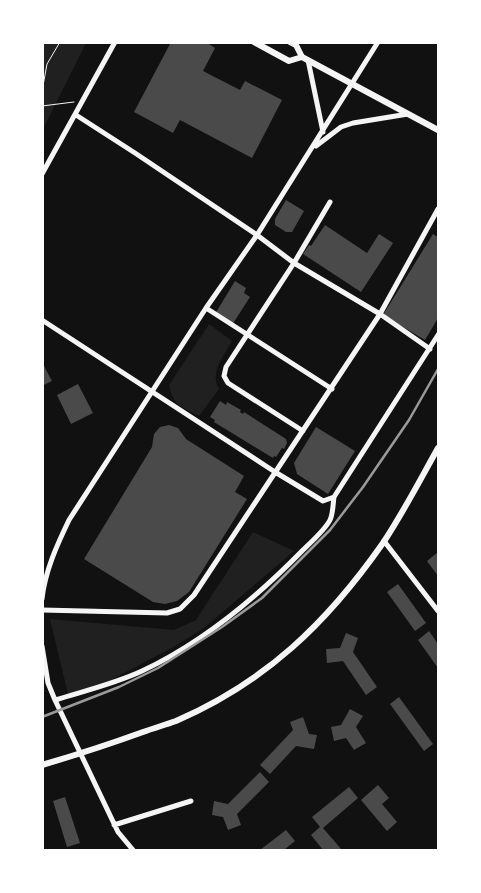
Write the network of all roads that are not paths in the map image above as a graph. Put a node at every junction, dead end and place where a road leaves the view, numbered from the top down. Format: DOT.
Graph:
graph roads {
  1 [pos="114,42"];
  2 [pos="254,42"];
  3 [pos="290,42"];
  4 [pos="378,42"];
  5 [pos="305,58"];
  6 [pos="353,84"];
  7 [pos="408,114"];
  8 [pos="76,115"];
  9 [pos="438,130"];
  10 [pos="323,132"];
  11 [pos="312,150"];
  12 [pos="42,174"];
  13 [pos="330,202"];
  14 [pos="438,209"];
  15 [pos="431,220"];
  16 [pos="438,224"];
  17 [pos="257,236"];
  18 [pos="294,263"];
  19 [pos="206,308"];
  20 [pos="380,314"];
  21 [pos="42,320"];
  22 [pos="247,334"];
  23 [pos="438,335"];
  24 [pos="430,349"];
  25 [pos="332,389"];
  26 [pos="152,391"];
  27 [pos="304,431"];
  28 [pos="438,448"];
  29 [pos="275,472"];
  30 [pos="334,497"];
  31 [pos="384,541"];
  32 [pos="42,599"];
  33 [pos="42,610"];
  34 [pos="438,611"];
  35 [pos="42,646"];
  36 [pos="55,700"];
  37 [pos="80,752"];
  38 [pos="42,765"];
  39 [pos="191,801"];
  40 [pos="114,825"];
  41 [pos="133,850"];
  1 -- 8 [label="street"];
  2 -- 5 [label="street"];
  3 -- 5 [label="street"];
  4 -- 6 [label="street"];
  5 -- 6 [label="street"];
  5 -- 10 [label="street"];
  6 -- 7 [label="street"];
  6 -- 10 [label="street"];
  7 -- 9 [label="street"];
  7 -- 11 [label="street"];
  8 -- 12 [label="street"];
  8 -- 17 [label="street"];
  10 -- 11 [label="street"];
  11 -- 17 [label="street"];
  13 -- 18 [label="street"];
  14 -- 15 [label="street"];
  15 -- 16 [label="street"];
  15 -- 20 [label="street"];
  17 -- 18 [label="street"];
  17 -- 19 [label="street"];
  18 -- 20 [label="street"];
  18 -- 22 [label="street"];
  19 -- 22 [label="street"];
  19 -- 26 [label="street"];
  20 -- 24 [label="street"];
  20 -- 25 [label="street"];
  21 -- 26 [label="street"];
  22 -- 25 [label="street"];
  22 -- 27 [label="street"];
  23 -- 24 [label="street"];
  24 -- 30 [label="street"];
  25 -- 27 [label="street"];
  26 -- 29 [label="street"];
  26 -- 32 [label="street"];
  27 -- 29 [label="street"];
  28 -- 31 [label="street"];
  29 -- 30 [label="street"];
  29 -- 33 [label="street"];
  30 -- 36 [label="street"];
  31 -- 34 [label="street"];
  31 -- 37 [label="street"];
  35 -- 36 [label="street"];
  36 -- 37 [label="street"];
  37 -- 38 [label="street"];
  37 -- 40 [label="street"];
  39 -- 40 [label="street"];
  40 -- 41 [label="street"];
}
